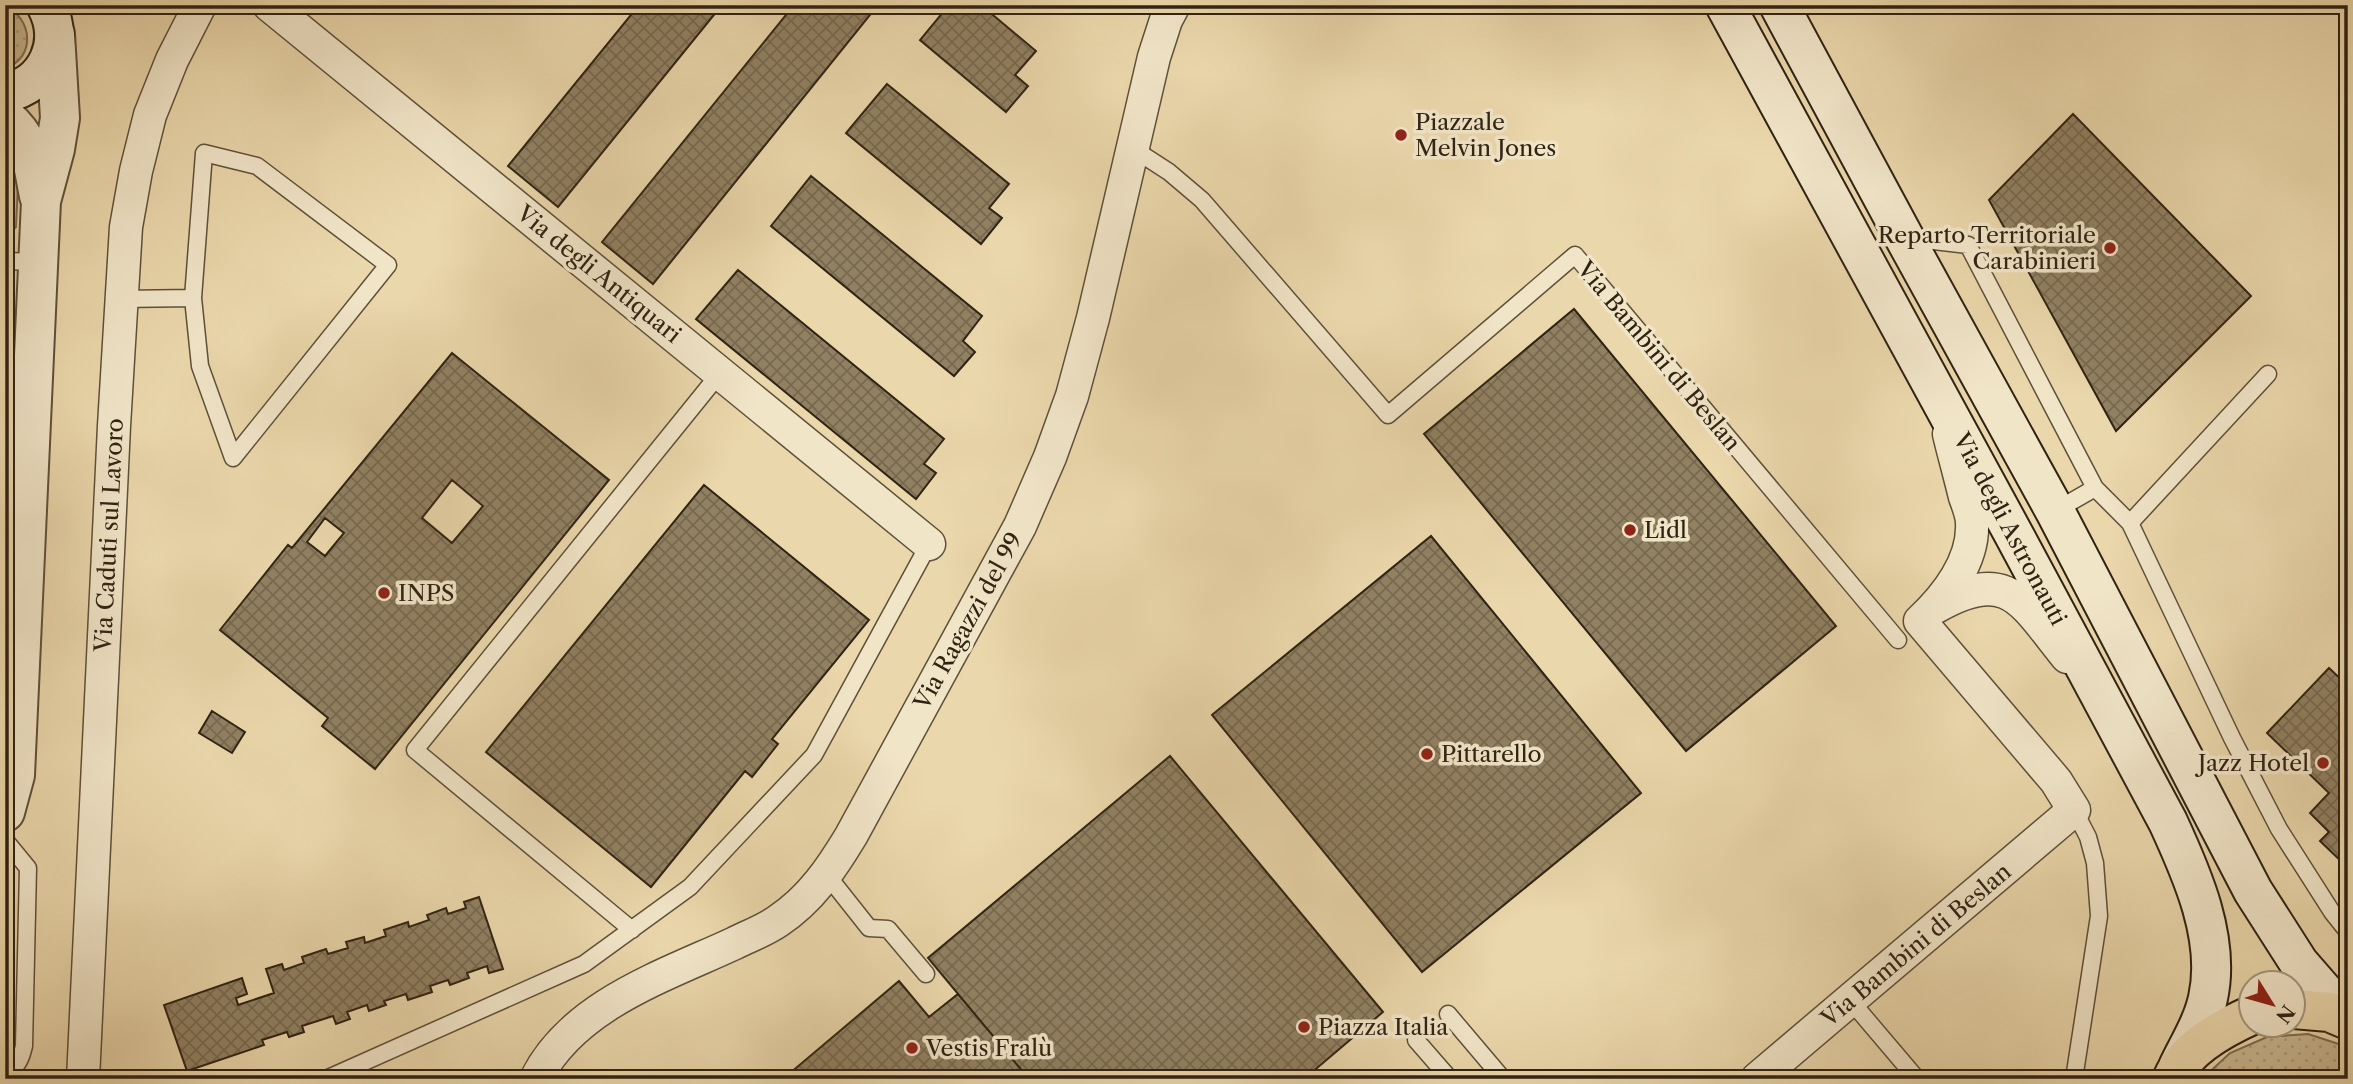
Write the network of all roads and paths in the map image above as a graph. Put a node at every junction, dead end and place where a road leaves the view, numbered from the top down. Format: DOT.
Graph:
graph roads {
  1 [pos="200,5"];
  2 [pos="269,5"];
  3 [pos="1174,5"];
  4 [pos="1725,5"];
  5 [pos="1779,5"];
  6 [pos="52,15"];
  7 [pos="5,93"];
  8 [pos="5,117"];
  9 [pos="1132,148"];
  10 [pos="41,201"];
  11 [pos="1903,237"];
  12 [pos="22,261"];
  13 [pos="194,298"];
  14 [pos="120,299"];
  15 [pos="720,373"];
  16 [pos="2268,374"];
  17 [pos="1939,399"];
  18 [pos="2095,488"];
  19 [pos="2055,511"];
  20 [pos="2130,523"];
  21 [pos="929,544"];
  22 [pos="1934,607"];
  23 [pos="1898,640"];
  24 [pos="2100,699"];
  25 [pos="2074,810"];
  26 [pos="5,812"];
  27 [pos="5,840"];
  28 [pos="827,875"];
  29 [pos="632,930"];
  30 [pos="2348,932"];
  31 [pos="926,974"];
  32 [pos="1850,1000"];
  33 [pos="2308,1010"];
  34 [pos="1448,1013"];
  35 [pos="2348,1014"];
  36 [pos="2348,1020"];
  37 [pos="2238,1022"];
  38 [pos="1416,1040"];
  39 [pos="5,1074"];
  40 [pos="2174,1075"];
  41 [pos="83,1079"];
  42 [pos="326,1079"];
  43 [pos="536,1079"];
  44 [pos="1450,1079"];
  45 [pos="1503,1079"];
  46 [pos="1757,1079"];
  47 [pos="1917,1079"];
  48 [pos="2074,1079"];
  1 -- 14 [label="street, Via Caduti sul Lavoro"];
  2 -- 15 [label="street, Via degli Antiquari"];
  3 -- 9 [label="street, Via Ragazzi del 99"];
  4 -- 17 [label="main road, Via degli Astronauti"];
  5 -- 11 [label="main road, Via degli Astronauti"];
  6 -- 7 [label="main road"];
  6 -- 10 [label="main road"];
  8 -- 10 [label="main road"];
  9 -- 23 [label="lane, Via Bambini di Beslan"];
  9 -- 28 [label="street, Via Ragazzi del 99"];
  10 -- 12 [label="main road"];
  11 -- 18 [label="lane"];
  11 -- 19 [label="main road, Via degli Astronauti"];
  12 -- 26 [label="main road"];
  13 -- 13 [label="lane"];
  13 -- 14 [label="lane"];
  14 -- 41 [label="street, Via Caduti sul Lavoro"];
  15 -- 21 [label="street, Via degli Antiquari"];
  15 -- 29 [label="lane"];
  16 -- 20 [label="lane"];
  17 -- 22 [label="street"];
  17 -- 24 [label="main road, Via degli Astronauti"];
  18 -- 19 [label="lane"];
  18 -- 20 [label="lane"];
  19 -- 35 [label="main road, Via degli Astronauti"];
  20 -- 30 [label="lane"];
  21 -- 29 [label="lane"];
  22 -- 24 [label="street"];
  22 -- 25 [label="street"];
  24 -- 40 [label="main road, Via degli Astronauti"];
  25 -- 32 [label="street, Via Bambini di Beslan"];
  25 -- 48 [label="lane"];
  27 -- 39 [label="lane"];
  28 -- 31 [label="lane"];
  28 -- 43 [label="street, Via Ragazzi del 99"];
  29 -- 42 [label="lane"];
  32 -- 46 [label="street, Via Bambini di Beslan"];
  32 -- 47 [label="lane"];
  33 -- 36 [label="main road"];
  34 -- 45 [label="lane"];
  37 -- 40 [label="main road"];
  38 -- 44 [label="lane"];
}
